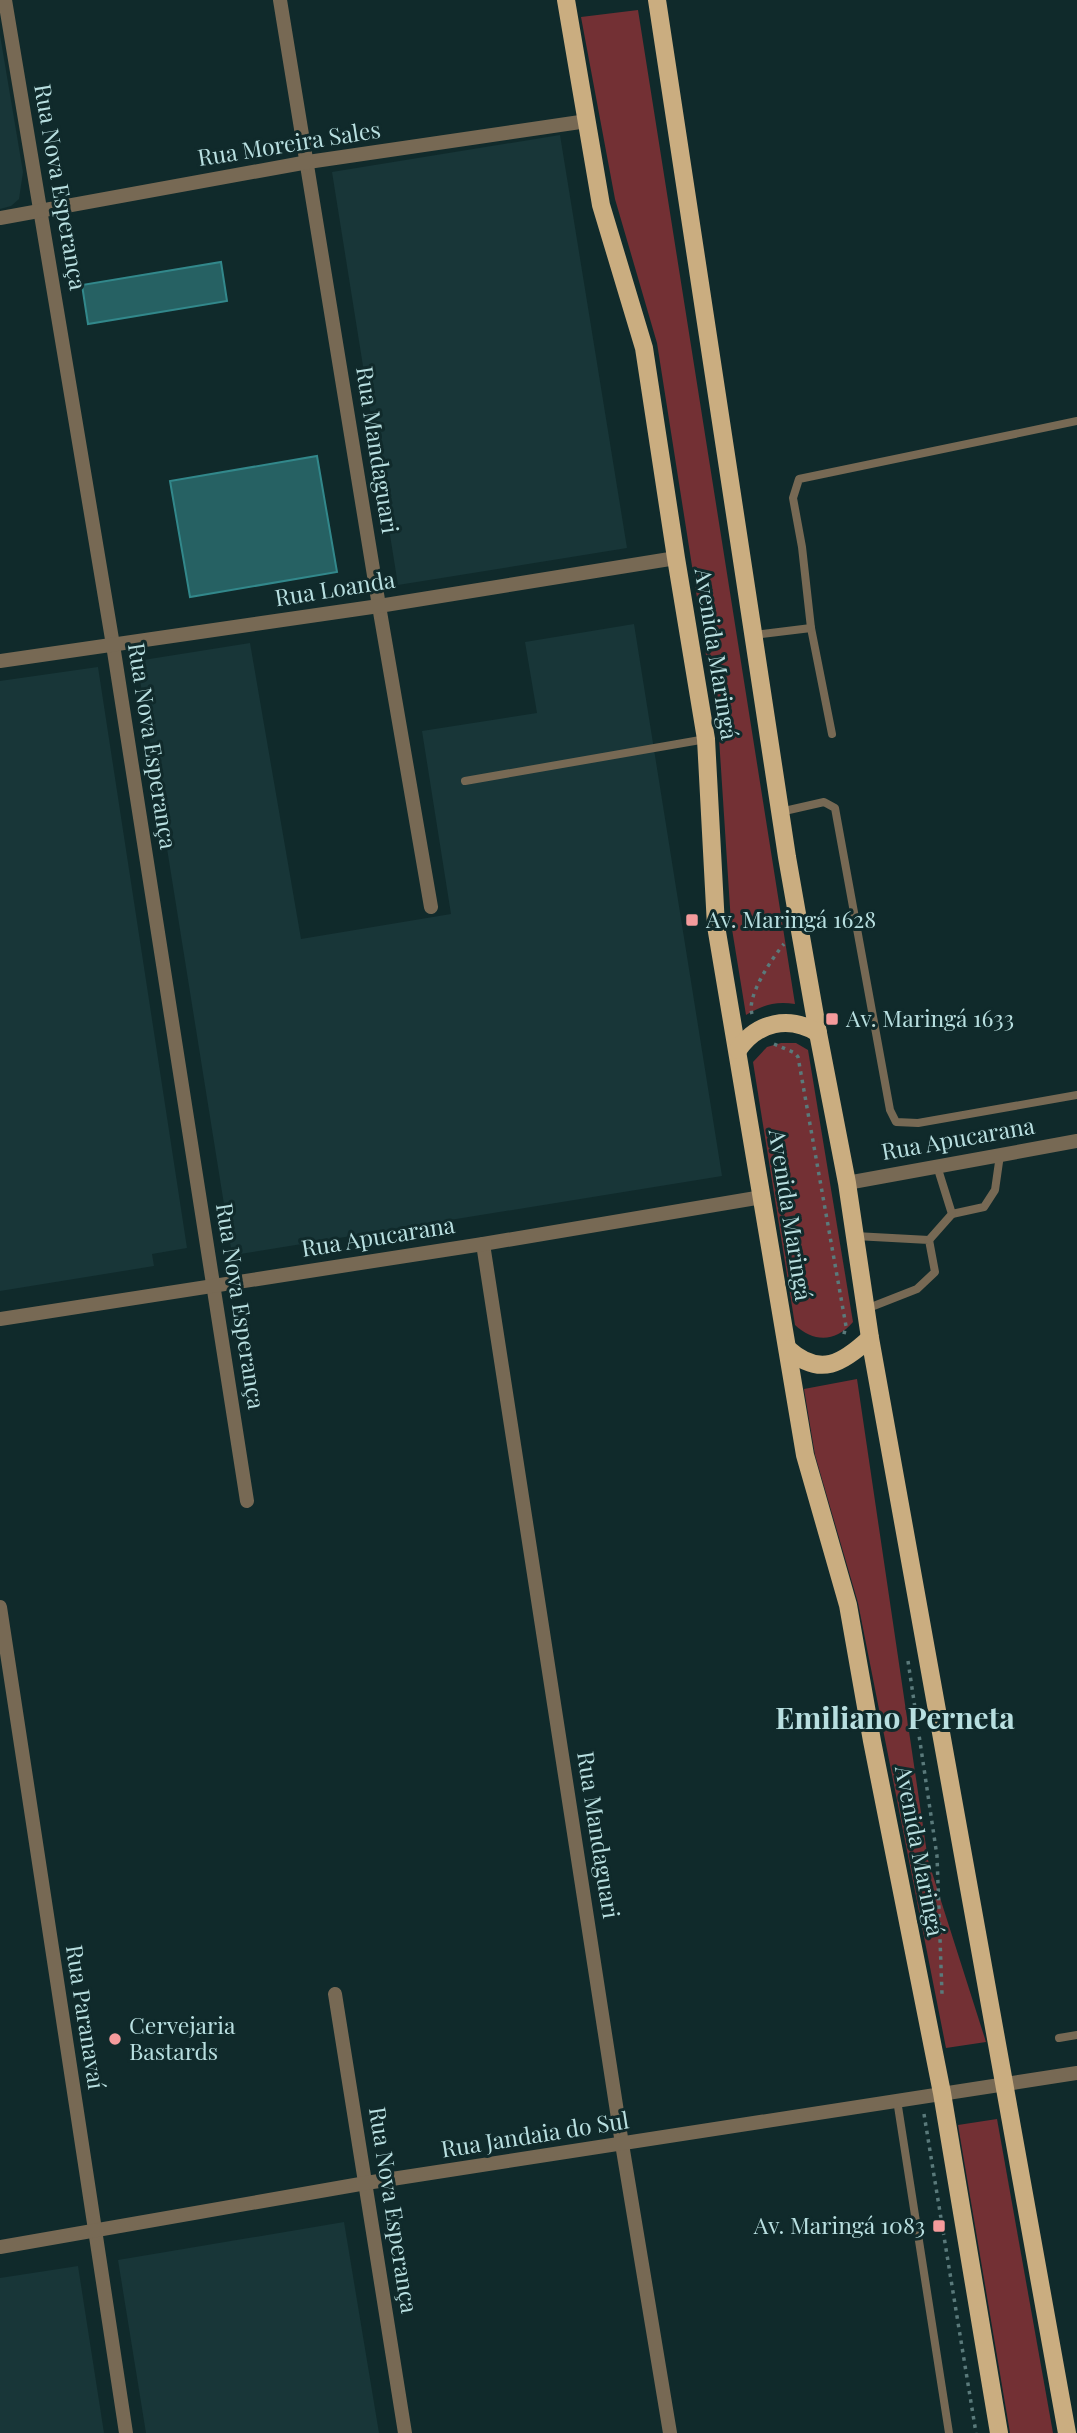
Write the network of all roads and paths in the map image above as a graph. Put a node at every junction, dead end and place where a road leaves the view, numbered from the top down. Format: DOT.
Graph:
graph roads {
  1 [pos="5,0"];
  2 [pos="280,0"];
  3 [pos="566,0"];
  4 [pos="657,0"];
  5 [pos="0,1"];
  6 [pos="587,121"];
  7 [pos="308,162"];
  8 [pos="42,210"];
  9 [pos="0,218"];
  10 [pos="1077,421"];
  11 [pos="676,558"];
  12 [pos="379,606"];
  13 [pos="811,628"];
  14 [pos="754,635"];
  15 [pos="113,645"];
  16 [pos="0,661"];
  17 [pos="832,734"];
  18 [pos="706,739"];
  19 [pos="465,781"];
  20 [pos="780,812"];
  21 [pos="431,907"];
  22 [pos="818,1033"];
  23 [pos="767,1042"];
  24 [pos="738,1050"];
  25 [pos="1077,1096"];
  26 [pos="1077,1141"];
  27 [pos="1000,1155"];
  28 [pos="937,1166"];
  29 [pos="847,1183"];
  30 [pos="762,1197"];
  31 [pos="952,1214"];
  32 [pos="855,1236"];
  33 [pos="929,1240"];
  34 [pos="483,1244"];
  35 [pos="214,1285"];
  36 [pos="866,1309"];
  37 [pos="0,1319"];
  38 [pos="842,1336"];
  39 [pos="870,1338"];
  40 [pos="788,1349"];
  41 [pos="247,1501"];
  42 [pos="0,1608"];
  43 [pos="906,1654"];
  44 [pos="335,1994"];
  45 [pos="942,1994"];
  46 [pos="1077,2035"];
  47 [pos="1059,2038"];
  48 [pos="1077,2073"];
  49 [pos="1005,2084"];
  50 [pos="942,2093"];
  51 [pos="897,2100"];
  52 [pos="928,2138"];
  53 [pos="622,2144"];
  54 [pos="366,2183"];
  55 [pos="94,2231"];
  56 [pos="0,2247"];
  57 [pos="126,2433"];
  58 [pos="405,2433"];
  59 [pos="670,2433"];
  60 [pos="949,2433"];
  61 [pos="976,2433"];
  62 [pos="999,2433"];
  63 [pos="1067,2433"];
  1 -- 5 [label="lane"];
  1 -- 8 [label="street, Rua Nova Esperança"];
  2 -- 7 [label="street, Rua Mandaguari"];
  3 -- 6 [label="main road, Avenida Maringá"];
  4 -- 14 [label="main road, Avenida Maringá"];
  6 -- 7 [label="street, Rua Moreira Sales"];
  6 -- 11 [label="main road, Avenida Maringá"];
  7 -- 8 [label="street, Rua Moreira Sales"];
  7 -- 12 [label="street, Rua Mandaguari"];
  8 -- 9 [label="street, Rua Moreira Sales"];
  8 -- 15 [label="street, Rua Nova Esperança"];
  10 -- 13 [label="lane"];
  11 -- 12 [label="street, Rua Loanda"];
  11 -- 18 [label="main road, Avenida Maringá"];
  12 -- 15 [label="street, Rua Loanda"];
  12 -- 21 [label="street, Rua Mandaguari"];
  13 -- 14 [label="lane"];
  13 -- 17 [label="lane"];
  14 -- 20 [label="main road, Avenida Maringá"];
  15 -- 16 [label="street, Rua Loanda"];
  15 -- 35 [label="street, Rua Nova Esperança"];
  18 -- 19 [label="lane"];
  18 -- 24 [label="main road, Avenida Maringá"];
  20 -- 22 [label="main road, Avenida Maringá"];
  20 -- 25 [label="lane"];
  22 -- 24 [label="main road"];
  22 -- 29 [label="main road, Avenida Maringá"];
  23 -- 38 [label="path"];
  24 -- 30 [label="main road, Avenida Maringá"];
  26 -- 27 [label="street, Rua Apucarana"];
  27 -- 28 [label="street, Rua Apucarana"];
  27 -- 31 [label="lane"];
  28 -- 29 [label="street, Rua Apucarana"];
  28 -- 31 [label="lane"];
  29 -- 32 [label="main road, Avenida Maringá"];
  30 -- 34 [label="street, Rua Apucarana"];
  30 -- 40 [label="main road, Avenida Maringá"];
  31 -- 33 [label="lane"];
  32 -- 33 [label="lane"];
  32 -- 36 [label="main road, Avenida Maringá"];
  33 -- 36 [label="lane"];
  34 -- 35 [label="street, Rua Apucarana"];
  34 -- 53 [label="street, Rua Mandaguari"];
  35 -- 37 [label="street, Rua Apucarana"];
  35 -- 41 [label="street, Rua Nova Esperança"];
  36 -- 39 [label="main road, Avenida Maringá"];
  39 -- 40 [label="main road"];
  39 -- 49 [label="main road, Avenida Maringá"];
  40 -- 50 [label="main road, Avenida Maringá"];
  42 -- 55 [label="street, Rua Paranavaí"];
  43 -- 45 [label="path"];
  44 -- 54 [label="street, Rua Nova Esperança"];
  46 -- 47 [label="lane"];
  48 -- 49 [label="street, Rua Jandaia do Sul"];
  49 -- 50 [label="street, Rua Jandaia do Sul"];
  49 -- 63 [label="main road, Avenida Maringá"];
  50 -- 51 [label="street, Rua Jandaia do Sul"];
  50 -- 62 [label="main road, Avenida Maringá"];
  51 -- 53 [label="street, Rua Jandaia do Sul"];
  51 -- 60 [label="lane"];
  52 -- 61 [label="path"];
  53 -- 54 [label="street, Rua Jandaia do Sul"];
  53 -- 59 [label="street, Rua Mandaguari"];
  54 -- 55 [label="street, Rua Jandaia do Sul"];
  54 -- 58 [label="street, Rua Nova Esperança"];
  55 -- 56 [label="street, Rua Jandaia do Sul"];
  55 -- 57 [label="street, Rua Paranavaí"];
}
